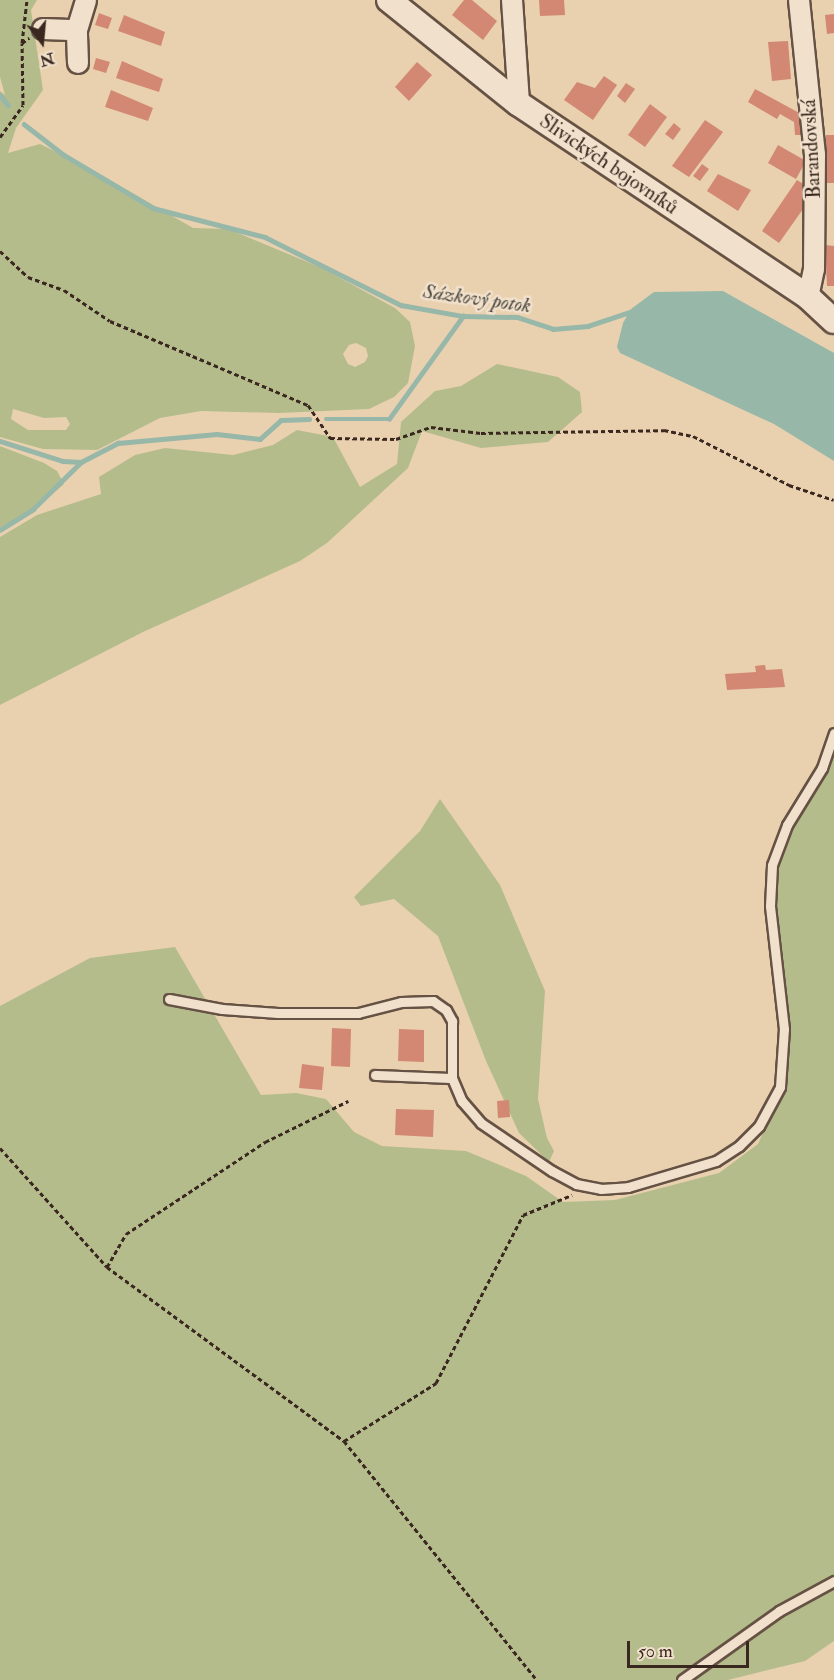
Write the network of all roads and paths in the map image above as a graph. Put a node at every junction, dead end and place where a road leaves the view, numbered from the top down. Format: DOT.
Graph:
graph roads {
  1 [pos="27,0"];
  2 [pos="86,0"];
  3 [pos="389,0"];
  4 [pos="512,0"];
  5 [pos="799,0"];
  6 [pos="43,29"];
  7 [pos="77,30"];
  8 [pos="22,43"];
  9 [pos="78,63"];
  10 [pos="519,104"];
  11 [pos="0,137"];
  12 [pos="0,251"];
  13 [pos="808,297"];
  14 [pos="834,321"];
  15 [pos="834,500"];
  16 [pos="834,733"];
  17 [pos="169,999"];
  18 [pos="375,1075"];
  19 [pos="452,1078"];
  20 [pos="348,1101"];
  21 [pos="0,1148"];
  22 [pos="576,1193"];
  23 [pos="107,1267"];
  24 [pos="344,1441"];
  25 [pos="834,1581"];
  26 [pos="537,1680"];
  27 [pos="682,1680"];
  1 -- 8 [label="path"];
  2 -- 7 [label="street"];
  3 -- 10 [label="street, Slivických bojovníků"];
  4 -- 10 [label="street"];
  5 -- 13 [label="street, Barandovská"];
  6 -- 7 [label="street"];
  6 -- 8 [label="path"];
  7 -- 9 [label="street"];
  8 -- 11 [label="path"];
  10 -- 13 [label="street, Slivických bojovníků"];
  12 -- 15 [label="path"];
  13 -- 14 [label="street, Slivických bojovníků"];
  16 -- 19 [label="lane"];
  17 -- 19 [label="lane"];
  18 -- 19 [label="lane"];
  20 -- 23 [label="path"];
  21 -- 23 [label="path"];
  22 -- 24 [label="path"];
  23 -- 24 [label="path"];
  24 -- 26 [label="path"];
  25 -- 27 [label="lane"];
}
